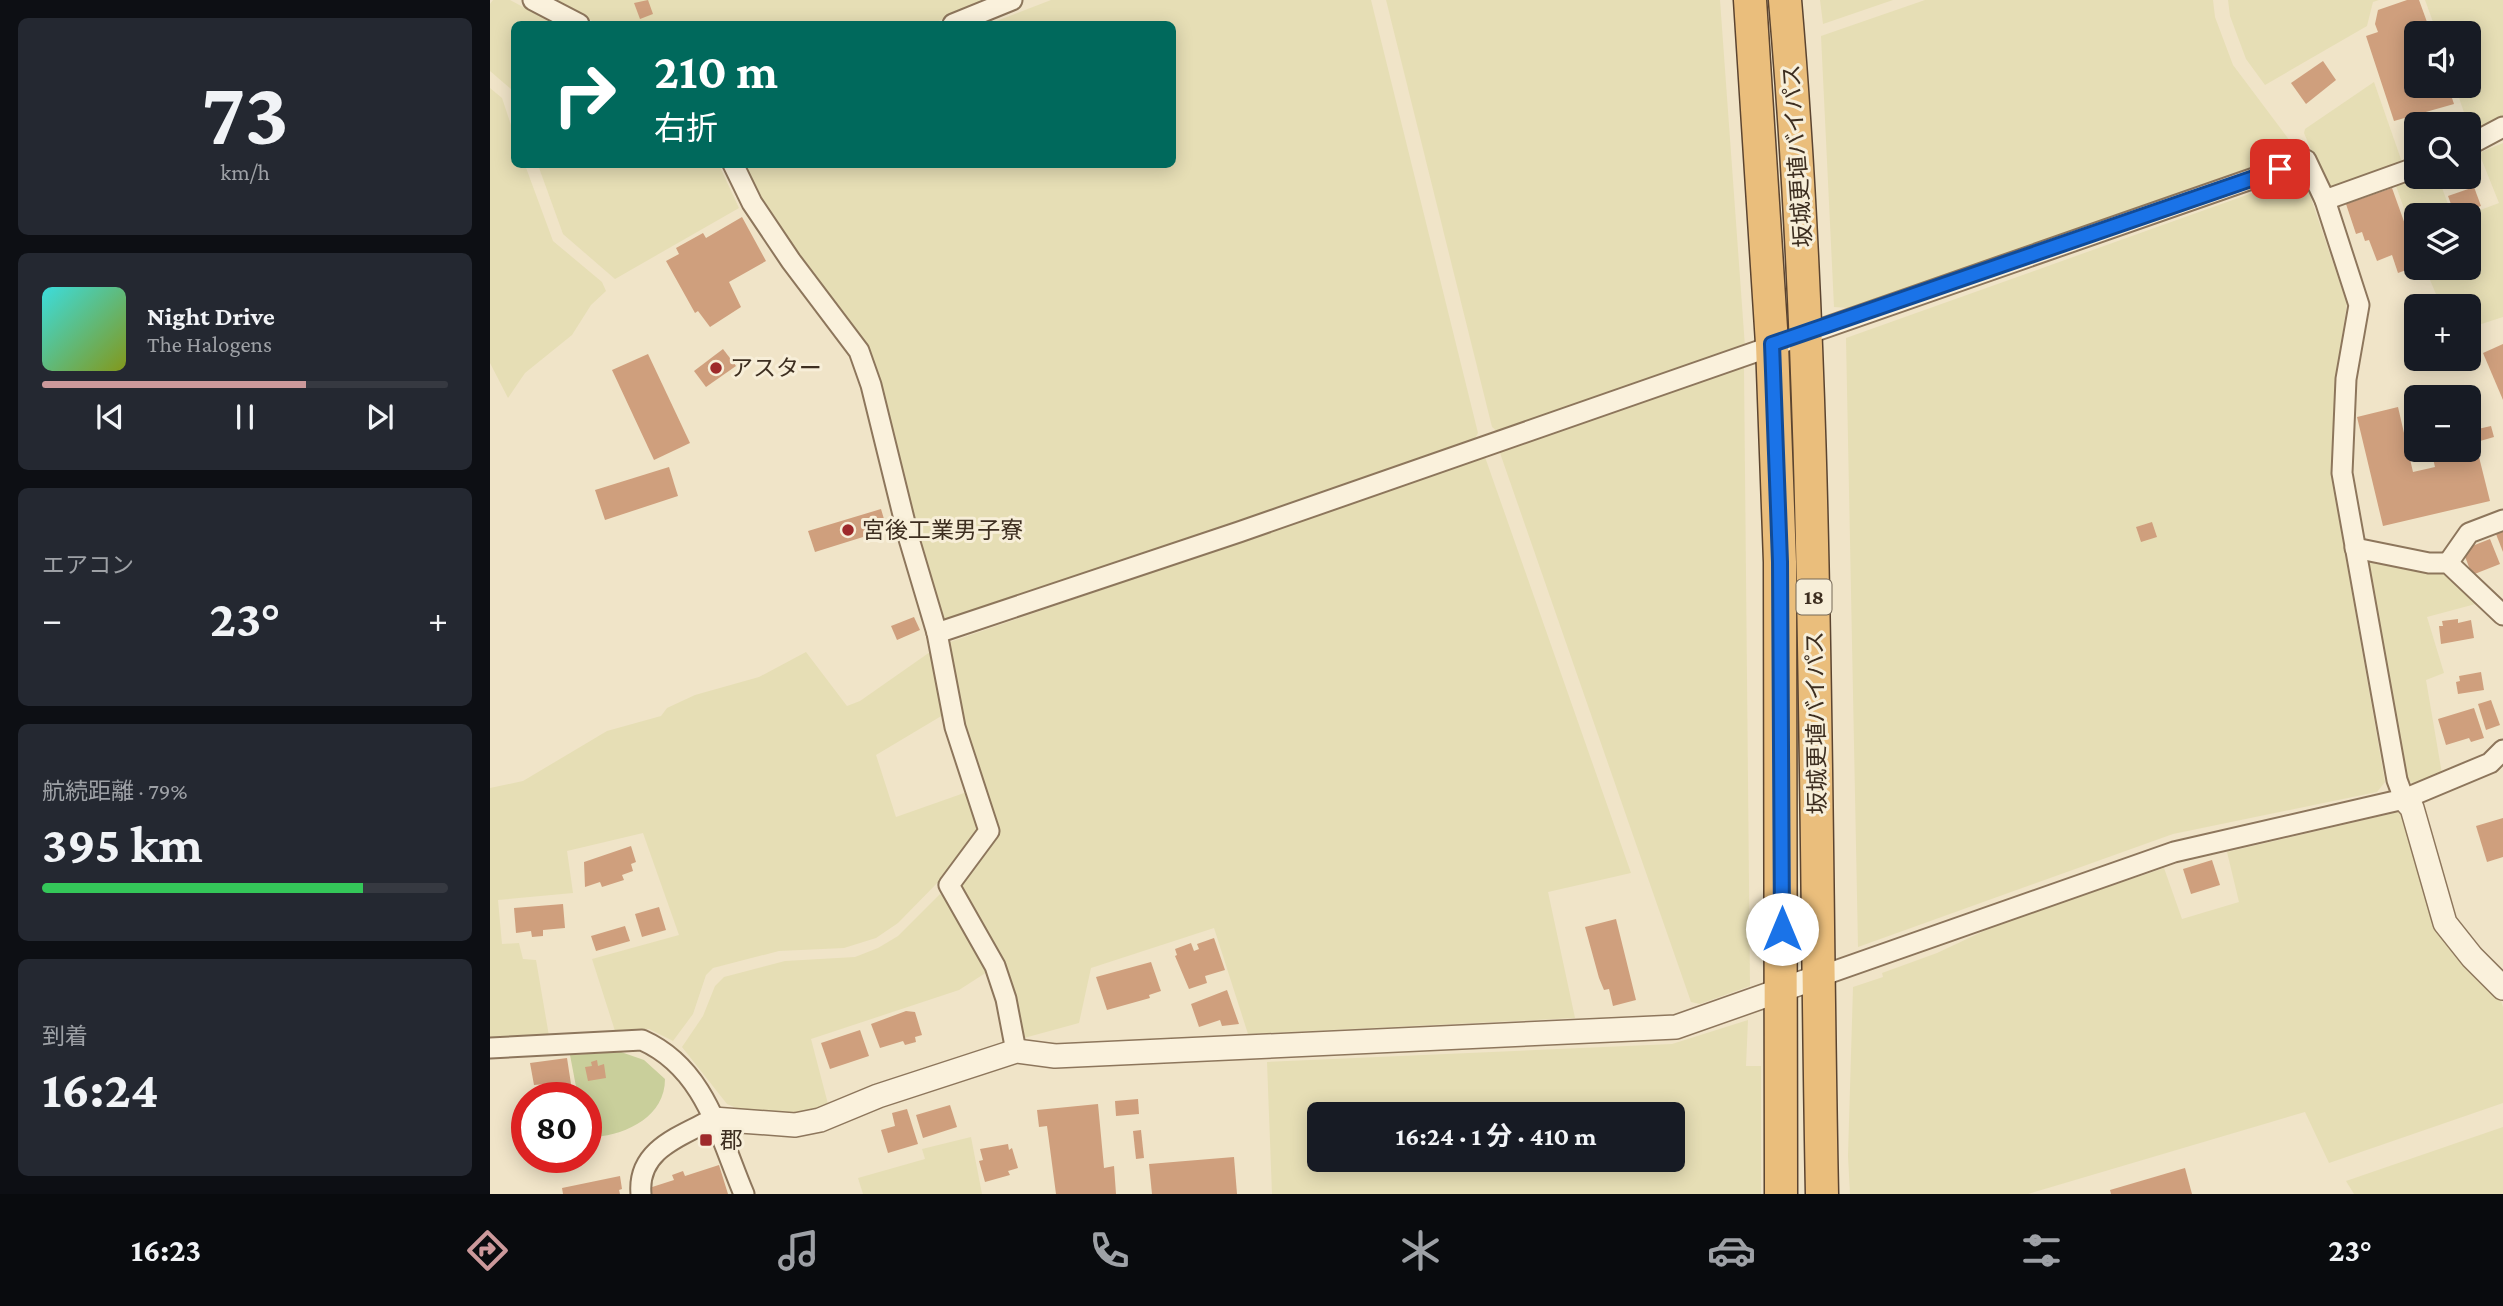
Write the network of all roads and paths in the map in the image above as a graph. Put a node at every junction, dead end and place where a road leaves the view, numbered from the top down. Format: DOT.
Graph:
graph roads {
  1 [pos="533,0"];
  2 [pos="1012,0"];
  3 [pos="1750,0"];
  4 [pos="1786,0"];
  5 [pos="573,21"];
  6 [pos="960,21"];
  7 [pos="2503,127"];
  8 [pos="2481,139"];
  9 [pos="735,168"];
  10 [pos="2404,172"];
  11 [pos="2325,200"];
  12 [pos="1808,334"];
  13 [pos="1772,344"];
  14 [pos="2503,520"];
  15 [pos="2355,548"];
  16 [pos="2448,564"];
  17 [pos="2503,615"];
  18 [pos="937,633"];
  19 [pos="2503,750"];
  20 [pos="2404,799"];
  21 [pos="1818,977"];
  22 [pos="2503,988"];
  23 [pos="1781,990"];
  24 [pos="490,1048"];
  25 [pos="1016,1051"];
  26 [pos="713,1119"];
  27 [pos="641,1194"];
  28 [pos="744,1194"];
  29 [pos="1781,1194"];
  30 [pos="1822,1194"];
  1 -- 5 [label="street"];
  2 -- 6 [label="street"];
  3 -- 13 [label="highway, 坂城更埴バイパス / 18"];
  4 -- 12 [label="highway, 坂城更埴バイパス / 18"];
  7 -- 8 [label="street"];
  9 -- 18 [label="street"];
  10 -- 11 [label="street"];
  11 -- 12 [label="street"];
  11 -- 15 [label="street"];
  12 -- 13 [label="street"];
  12 -- 21 [label="highway, 坂城更埴バイパス / 18"];
  13 -- 18 [label="street"];
  13 -- 23 [label="highway, 坂城更埴バイパス / 18"];
  14 -- 16 [label="street"];
  15 -- 16 [label="street"];
  15 -- 20 [label="street"];
  16 -- 17 [label="street"];
  18 -- 25 [label="street"];
  19 -- 20 [label="street"];
  20 -- 21 [label="street"];
  20 -- 22 [label="street"];
  21 -- 23 [label="street"];
  21 -- 30 [label="highway, 坂城更埴バイパス / 18"];
  23 -- 25 [label="street"];
  23 -- 29 [label="highway, 坂城更埴バイパス / 18"];
  24 -- 26 [label="street"];
  25 -- 26 [label="street"];
  26 -- 27 [label="street"];
  26 -- 28 [label="street"];
}
